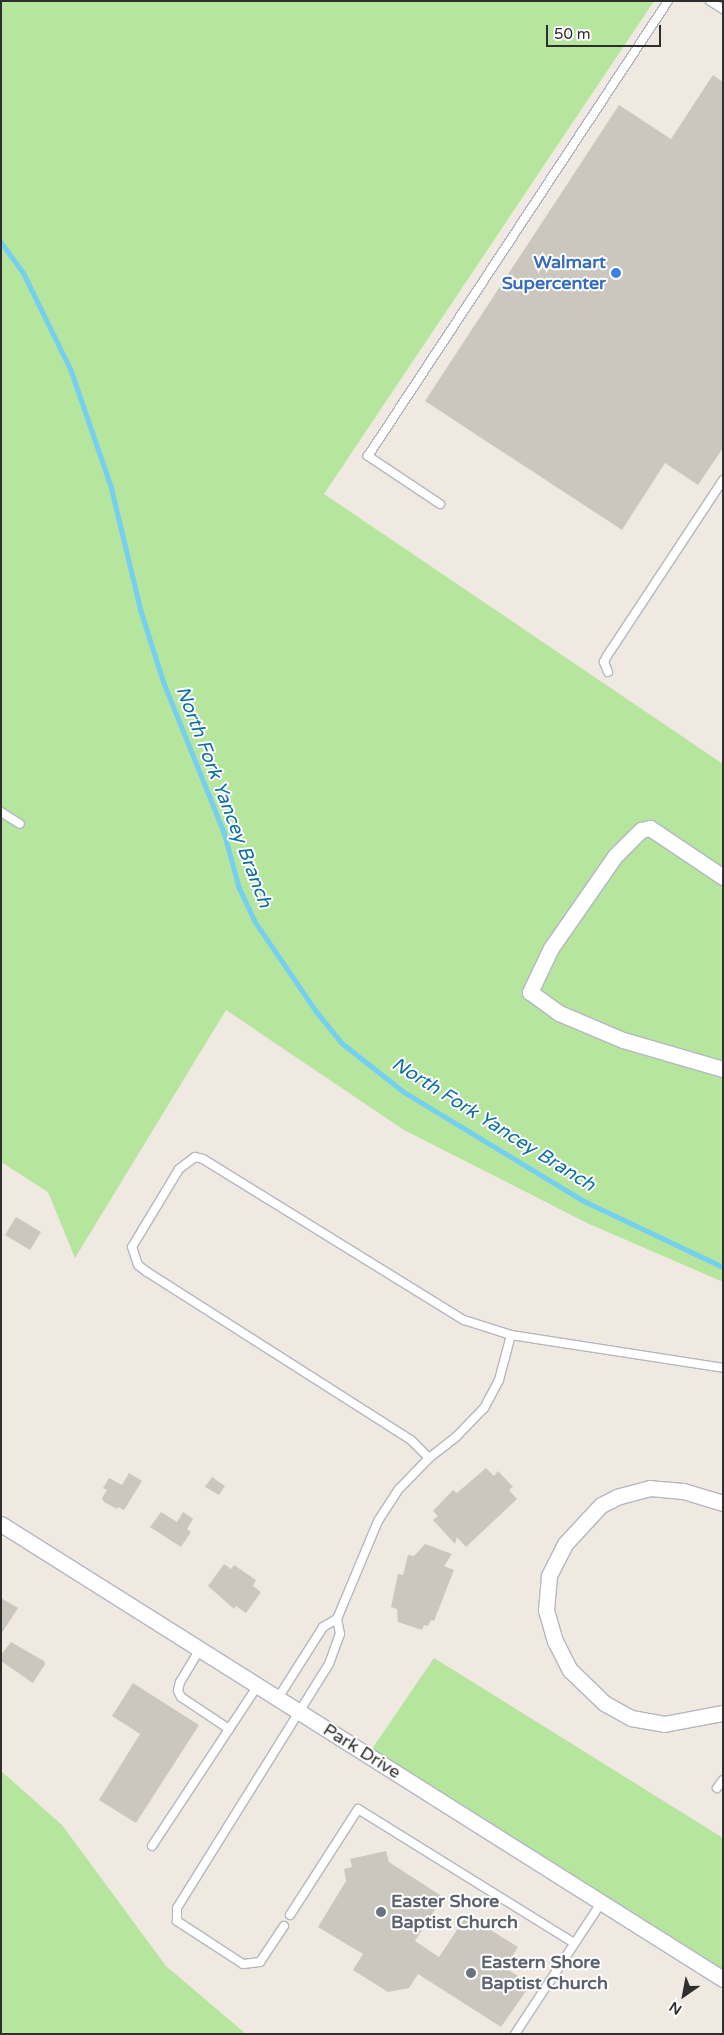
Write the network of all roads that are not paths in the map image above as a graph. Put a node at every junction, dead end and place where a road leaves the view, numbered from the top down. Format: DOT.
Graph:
graph roads {
  1 [pos="668,1"];
  2 [pos="710,1"];
  3 [pos="723,10"];
  4 [pos="723,480"];
  5 [pos="440,504"];
  6 [pos="608,672"];
  7 [pos="1,812"];
  8 [pos="20,824"];
  9 [pos="723,877"];
  10 [pos="723,1069"];
  11 [pos="511,1335"];
  12 [pos="723,1368"];
  13 [pos="428,1458"];
  14 [pos="723,1503"];
  15 [pos="1,1524"];
  16 [pos="338,1619"];
  17 [pos="200,1649"];
  18 [pos="258,1685"];
  19 [pos="278,1698"];
  20 [pos="299,1712"];
  21 [pos="723,1713"];
  22 [pos="229,1728"];
  23 [pos="723,1780"];
  24 [pos="717,1788"];
  25 [pos="152,1846"];
  26 [pos="601,1903"];
  27 [pos="290,1915"];
  28 [pos="284,1926"];
  29 [pos="574,1943"];
  30 [pos="723,1979"];
  31 [pos="515,2034"];
  1 -- 5 [label="lane"];
  2 -- 3 [label="lane"];
  4 -- 6 [label="lane"];
  7 -- 8 [label="lane"];
  9 -- 10 [label="street"];
  11 -- 12 [label="lane"];
  11 -- 13 [label="lane"];
  11 -- 13 [label="lane"];
  13 -- 16 [label="lane"];
  14 -- 21 [label="street"];
  15 -- 17 [label="street, Park Drive"];
  16 -- 19 [label="lane"];
  16 -- 20 [label="lane"];
  17 -- 18 [label="street, Park Drive"];
  17 -- 22 [label="lane"];
  18 -- 19 [label="street, Park Drive"];
  18 -- 22 [label="lane"];
  19 -- 20 [label="street, Park Drive"];
  20 -- 26 [label="street, Park Drive"];
  20 -- 28 [label="lane"];
  22 -- 25 [label="lane"];
  23 -- 24 [label="lane"];
  26 -- 29 [label="lane"];
  26 -- 30 [label="street, Park Drive"];
  27 -- 29 [label="lane"];
  29 -- 31 [label="lane"];
}
